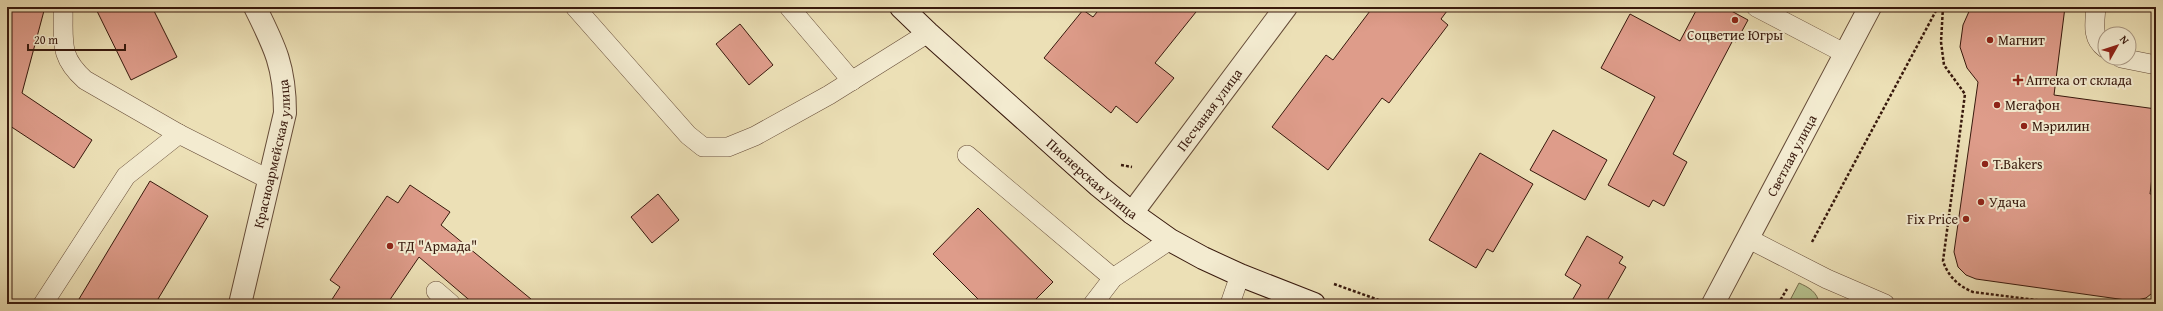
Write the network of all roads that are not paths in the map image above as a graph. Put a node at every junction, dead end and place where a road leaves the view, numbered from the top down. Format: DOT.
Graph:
graph roads {
  1 [pos="63,7"];
  2 [pos="255,7"];
  3 [pos="575,7"];
  4 [pos="789,7"];
  5 [pos="901,7"];
  6 [pos="1286,7"];
  7 [pos="1756,7"];
  8 [pos="1870,7"];
  9 [pos="2096,7"];
  10 [pos="928,33"];
  11 [pos="2097,38"];
  12 [pos="1846,54"];
  13 [pos="2137,61"];
  14 [pos="2156,65"];
  15 [pos="852,81"];
  16 [pos="179,134"];
  17 [pos="967,155"];
  18 [pos="270,180"];
  19 [pos="1132,213"];
  20 [pos="1747,238"];
  21 [pos="1170,240"];
  22 [pos="1240,275"];
  23 [pos="1113,278"];
  24 [pos="436,291"];
  25 [pos="43,304"];
  26 [pos="240,304"];
  27 [pos="451,304"];
  28 [pos="1094,304"];
  29 [pos="1230,304"];
  30 [pos="1314,304"];
  31 [pos="1713,304"];
  32 [pos="1885,304"];
  1 -- 16 [label="lane"];
  2 -- 18 [label="street, Красноармейская улица"];
  3 -- 15 [label="lane"];
  4 -- 15 [label="lane"];
  5 -- 10 [label="street, Пионерская улица"];
  6 -- 19 [label="street, Песчаная улица"];
  7 -- 12 [label="lane"];
  8 -- 12 [label="street, Светлая улица"];
  9 -- 11 [label="lane"];
  10 -- 15 [label="lane"];
  10 -- 19 [label="street, Пионерская улица"];
  12 -- 20 [label="street, Светлая улица"];
  13 -- 14 [label="lane"];
  16 -- 18 [label="lane"];
  16 -- 25 [label="lane"];
  17 -- 23 [label="lane"];
  18 -- 26 [label="street, Красноармейская улица"];
  19 -- 21 [label="street, Пионерская улица"];
  20 -- 31 [label="street, Светлая улица"];
  20 -- 32 [label="lane"];
  21 -- 22 [label="street, Пионерская улица"];
  21 -- 23 [label="lane"];
  22 -- 29 [label="lane"];
  22 -- 30 [label="street, Пионерская улица"];
  23 -- 28 [label="lane"];
  24 -- 27 [label="lane"];
}
